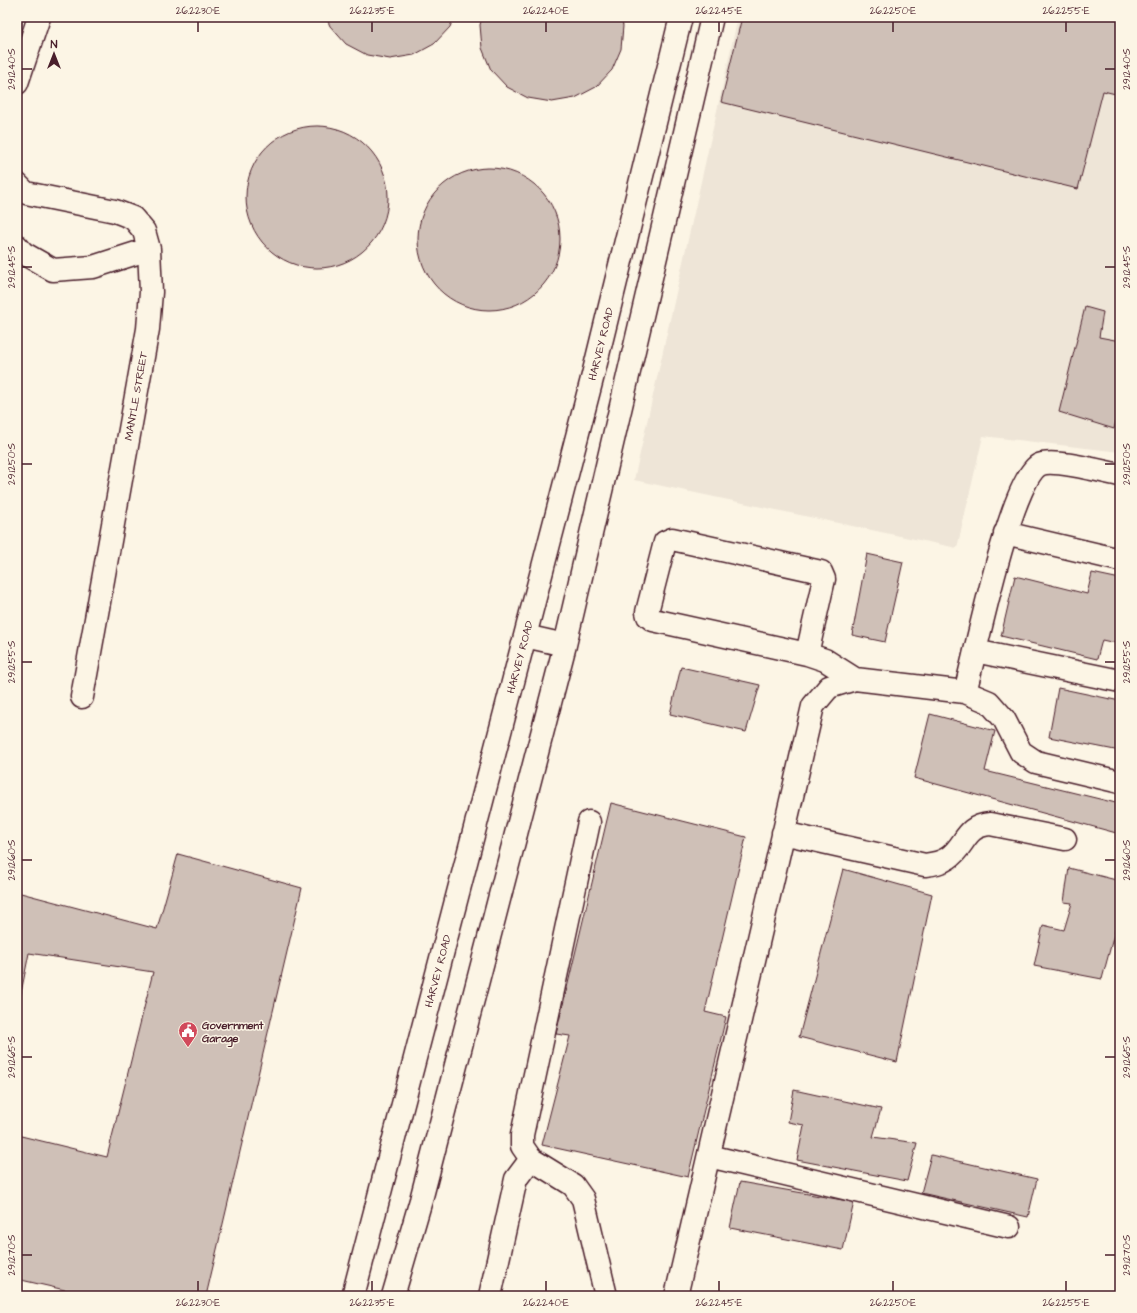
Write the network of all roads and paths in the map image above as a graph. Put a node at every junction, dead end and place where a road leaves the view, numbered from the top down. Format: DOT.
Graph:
graph roads {
  1 [pos="39,17"];
  2 [pos="681,17"];
  3 [pos="712,17"];
  4 [pos="17,83"];
  5 [pos="17,184"];
  6 [pos="17,246"];
  7 [pos="149,249"];
  8 [pos="1120,475"];
  9 [pos="1005,533"];
  10 [pos="1120,560"];
  11 [pos="526,636"];
  12 [pos="565,645"];
  13 [pos="975,651"];
  14 [pos="807,654"];
  15 [pos="855,679"];
  16 [pos="1120,681"];
  17 [pos="965,692"];
  18 [pos="82,697"];
  19 [pos="1120,782"];
  20 [pos="589,822"];
  21 [pos="783,833"];
  22 [pos="1065,839"];
  23 [pos="709,1156"];
  24 [pos="531,1159"];
  25 [pos="1009,1226"];
  26 [pos="353,1296"];
  27 [pos="393,1296"];
  28 [pos="490,1296"];
  29 [pos="606,1296"];
  30 [pos="676,1296"];
  1 -- 4 [label="main road"];
  2 -- 11 [label="main road, HARVEY ROAD"];
  3 -- 12 [label="main road"];
  5 -- 7 [label="main road, MANTLE STREET"];
  6 -- 7 [label="main road"];
  7 -- 18 [label="main road, MANTLE STREET"];
  8 -- 9 [label="main road"];
  9 -- 10 [label="main road"];
  9 -- 13 [label="main road"];
  11 -- 12 [label="main road"];
  11 -- 26 [label="main road, HARVEY ROAD"];
  12 -- 27 [label="main road"];
  13 -- 16 [label="main road"];
  13 -- 17 [label="main road"];
  14 -- 14 [label="main road"];
  14 -- 15 [label="main road"];
  15 -- 17 [label="main road"];
  15 -- 21 [label="main road"];
  17 -- 19 [label="main road"];
  20 -- 24 [label="main road"];
  21 -- 22 [label="main road"];
  21 -- 23 [label="main road"];
  23 -- 25 [label="main road"];
  23 -- 30 [label="main road"];
  24 -- 28 [label="main road"];
  24 -- 29 [label="main road"];
}
